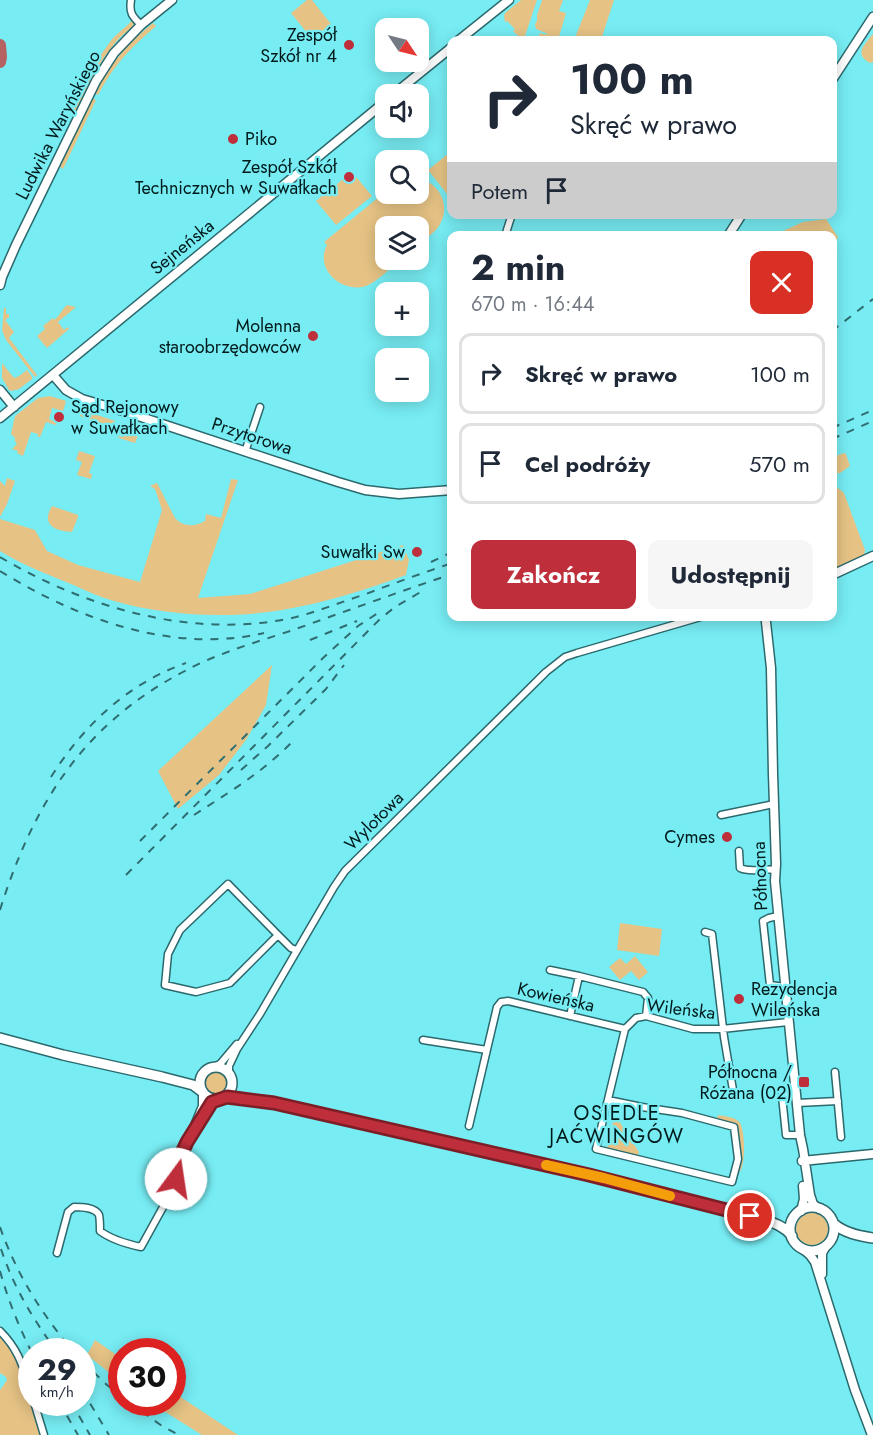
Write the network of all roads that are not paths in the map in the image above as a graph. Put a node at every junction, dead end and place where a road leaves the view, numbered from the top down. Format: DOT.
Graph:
graph roads {
  1 [pos="131,0"];
  2 [pos="172,0"];
  3 [pos="509,0"];
  4 [pos="873,17"];
  5 [pos="141,25"];
  6 [pos="464,36"];
  7 [pos="447,51"];
  8 [pos="837,72"];
  9 [pos="406,84"];
  10 [pos="375,110"];
  11 [pos="0,285"];
  12 [pos="53,375"];
  13 [pos="0,390"];
  14 [pos="14,407"];
  15 [pos="260,407"];
  16 [pos="1,414"];
  17 [pos="245,452"];
  18 [pos="447,490"];
  19 [pos="873,556"];
  20 [pos="837,573"];
  21 [pos="687,621"];
  22 [pos="766,621"];
  23 [pos="774,804"];
  24 [pos="721,815"];
  25 [pos="739,851"];
  26 [pos="776,870"];
  27 [pos="778,916"];
  28 [pos="705,932"];
  29 [pos="278,935"];
  30 [pos="296,950"];
  31 [pos="550,970"];
  32 [pos="579,976"];
  33 [pos="785,987"];
  34 [pos="570,1016"];
  35 [pos="646,1016"];
  36 [pos="788,1023"];
  37 [pos="625,1029"];
  38 [pos="723,1029"];
  39 [pos="244,1037"];
  40 [pos="0,1038"];
  41 [pos="423,1040"];
  42 [pos="487,1050"];
  43 [pos="215,1067"];
  44 [pos="835,1072"];
  45 [pos="203,1073"];
  46 [pos="162,1077"];
  47 [pos="231,1079"];
  48 [pos="796,1091"];
  49 [pos="202,1092"];
  50 [pos="734,1096"];
  51 [pos="221,1099"];
  52 [pos="608,1100"];
  53 [pos="838,1101"];
  54 [pos="274,1103"];
  55 [pos="797,1103"];
  56 [pos="469,1126"];
  57 [pos="800,1134"];
  58 [pos="191,1135"];
  59 [pos="841,1137"];
  60 [pos="873,1154"];
  61 [pos="803,1161"];
  62 [pos="819,1209"];
  63 [pos="799,1213"];
  64 [pos="762,1219"];
  65 [pos="833,1223"];
  66 [pos="792,1236"];
  67 [pos="860,1236"];
  68 [pos="873,1238"];
  69 [pos="828,1244"];
  70 [pos="803,1249"];
  71 [pos="57,1253"];
  72 [pos="823,1287"];
  73 [pos="0,1330"];
  74 [pos="18,1355"];
  75 [pos="38,1416"];
  76 [pos="44,1435"];
  77 [pos="872,1435"];
  1 -- 5 [label="street"];
  2 -- 5 [label="street, Ludwika Waryńskiego"];
  3 -- 6 [label="street"];
  4 -- 8 [label="street"];
  5 -- 11 [label="street, Ludwika Waryńskiego"];
  7 -- 9 [label="street"];
  10 -- 12 [label="street, Sejneńska"];
  12 -- 14 [label="street, Sejneńska"];
  12 -- 17 [label="street, Przytorowa"];
  13 -- 14 [label="street"];
  14 -- 16 [label="street, Sejneńska"];
  15 -- 17 [label="street"];
  17 -- 18 [label="street, Przytorowa"];
  19 -- 20 [label="street"];
  21 -- 30 [label="street, Wylotowa"];
  22 -- 23 [label="street, Północna"];
  23 -- 24 [label="street"];
  23 -- 26 [label="street, Północna"];
  25 -- 26 [label="street"];
  26 -- 27 [label="street, Północna"];
  27 -- 33 [label="street, Północna"];
  27 -- 33 [label="street"];
  28 -- 38 [label="street"];
  29 -- 29 [label="street"];
  29 -- 30 [label="street"];
  30 -- 39 [label="street, Wylotowa"];
  31 -- 32 [label="street"];
  32 -- 34 [label="street"];
  32 -- 35 [label="street"];
  33 -- 36 [label="street, Północna"];
  34 -- 37 [label="street, Kowieńska"];
  34 -- 42 [label="street, Kowieńska"];
  35 -- 37 [label="street, Wileńska"];
  35 -- 38 [label="street, Wileńska"];
  36 -- 38 [label="street, Wileńska"];
  36 -- 48 [label="street, Północna"];
  37 -- 52 [label="street, Wileńska"];
  38 -- 50 [label="street"];
  39 -- 43 [label="street, Wylotowa"];
  39 -- 47 [label="street, Wylotowa"];
  40 -- 46 [label="main road"];
  41 -- 42 [label="street"];
  42 -- 56 [label="street, Kowieńska"];
  43 -- 45 [label="main road"];
  43 -- 47 [label="main road"];
  44 -- 53 [label="street"];
  45 -- 46 [label="main road"];
  45 -- 49 [label="main road"];
  46 -- 49 [label="main road"];
  47 -- 51 [label="main road"];
  47 -- 54 [label="main road"];
  48 -- 55 [label="street, Północna"];
  48 -- 57 [label="street"];
  49 -- 51 [label="main road"];
  49 -- 58 [label="street"];
  51 -- 54 [label="main road"];
  51 -- 58 [label="street"];
  52 -- 52 [label="street, Wileńska"];
  53 -- 55 [label="street"];
  53 -- 59 [label="street"];
  54 -- 64 [label="main road"];
  55 -- 57 [label="street, Północna"];
  57 -- 61 [label="street, Północna"];
  58 -- 71 [label="street"];
  60 -- 61 [label="street"];
  61 -- 62 [label="street, Północna"];
  61 -- 63 [label="street, Północna"];
  62 -- 63 [label="main road"];
  62 -- 65 [label="main road"];
  63 -- 64 [label="main road"];
  63 -- 66 [label="main road"];
  64 -- 66 [label="main road"];
  65 -- 67 [label="main road"];
  65 -- 69 [label="main road"];
  66 -- 70 [label="main road"];
  67 -- 68 [label="main road"];
  67 -- 69 [label="main road"];
  69 -- 70 [label="main road"];
  69 -- 72 [label="street"];
  70 -- 72 [label="street"];
  72 -- 77 [label="street"];
  73 -- 74 [label="street"];
  75 -- 76 [label="street"];
}
